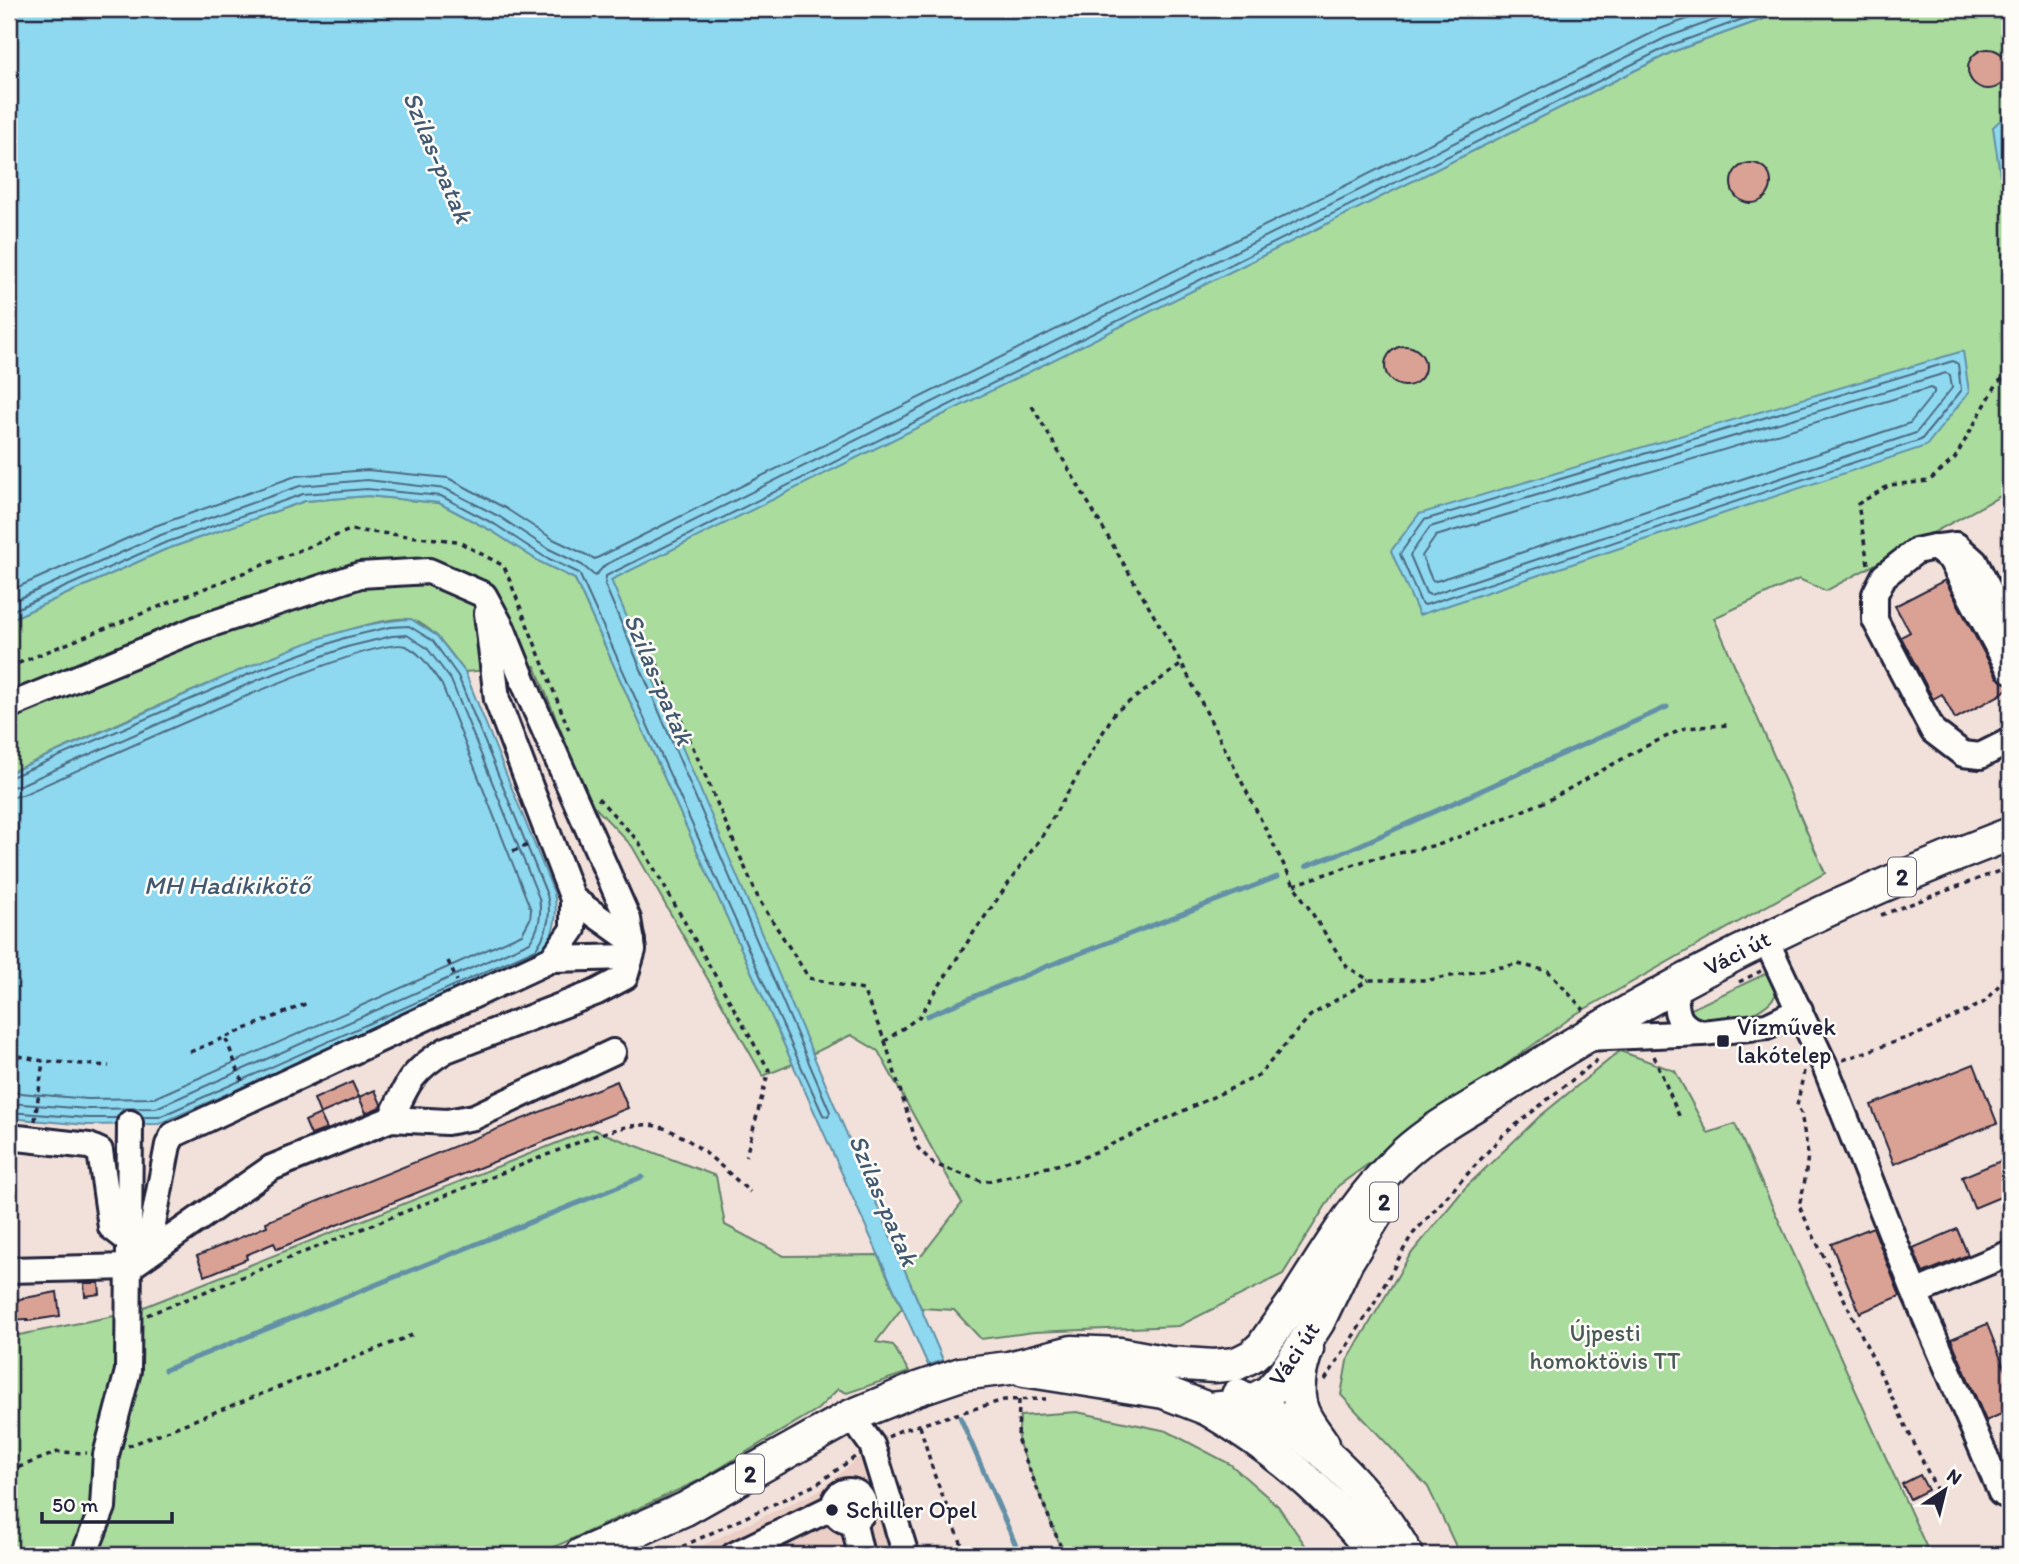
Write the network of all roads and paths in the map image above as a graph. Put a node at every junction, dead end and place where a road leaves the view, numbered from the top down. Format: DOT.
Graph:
graph roads {
  1 [pos="2010,374"];
  2 [pos="1032,406"];
  3 [pos="1875,594"];
  4 [pos="484,595"];
  5 [pos="637,618"];
  6 [pos="1182,664"];
  7 [pos="9,667"];
  8 [pos="2010,670"];
  9 [pos="9,706"];
  10 [pos="1727,725"];
  11 [pos="572,736"];
  12 [pos="2010,741"];
  13 [pos="596,796"];
  14 [pos="2010,834"];
  15 [pos="2010,867"];
  16 [pos="1294,885"];
  17 [pos="573,899"];
  18 [pos="1872,918"];
  19 [pos="631,949"];
  20 [pos="1772,951"];
  21 [pos="552,959"];
  22 [pos="2010,974"];
  23 [pos="1369,980"];
  24 [pos="1675,985"];
  25 [pos="1733,985"];
  26 [pos="310,1002"];
  27 [pos="1800,1010"];
  28 [pos="1702,1033"];
  29 [pos="1610,1035"];
  30 [pos="226,1038"];
  31 [pos="885,1041"];
  32 [pos="190,1052"];
  33 [pos="613,1052"];
  34 [pos="9,1054"];
  35 [pos="43,1061"];
  36 [pos="109,1066"];
  37 [pos="1815,1068"];
  38 [pos="249,1100"];
  39 [pos="1480,1103"];
  40 [pos="1680,1118"];
  41 [pos="391,1119"];
  42 [pos="130,1124"];
  43 [pos="20,1139"];
  44 [pos="746,1156"];
  45 [pos="750,1192"];
  46 [pos="129,1241"];
  47 [pos="2010,1253"];
  48 [pos="130,1267"];
  49 [pos="9,1270"];
  50 [pos="1915,1293"];
  51 [pos="1296,1299"];
  52 [pos="129,1322"];
  53 [pos="1318,1322"];
  54 [pos="415,1334"];
  55 [pos="1169,1363"];
  56 [pos="1009,1368"];
  57 [pos="1047,1399"];
  58 [pos="1019,1400"];
  59 [pos="1300,1401"];
  60 [pos="1250,1402"];
  61 [pos="1208,1409"];
  62 [pos="851,1416"];
  63 [pos="920,1426"];
  64 [pos="1262,1443"];
  65 [pos="872,1445"];
  66 [pos="106,1455"];
  67 [pos="1331,1457"];
  68 [pos="9,1471"];
  69 [pos="2010,1497"];
  70 [pos="1941,1499"];
  71 [pos="84,1555"];
  72 [pos="581,1555"];
  73 [pos="664,1555"];
  74 [pos="734,1555"];
  75 [pos="861,1555"];
  76 [pos="906,1555"];
  77 [pos="966,1555"];
  78 [pos="1064,1555"];
  79 [pos="1376,1555"];
  80 [pos="1407,1555"];
  1 -- 3 [label="path"];
  2 -- 6 [label="path"];
  3 -- 8 [label="lane"];
  3 -- 12 [label="lane"];
  4 -- 9 [label="lane"];
  4 -- 17 [label="lane"];
  4 -- 19 [label="lane"];
  5 -- 31 [label="path"];
  6 -- 16 [label="path"];
  6 -- 31 [label="path"];
  7 -- 11 [label="path"];
  10 -- 16 [label="path"];
  13 -- 44 [label="path"];
  14 -- 20 [label="main road, Váci út / 2"];
  15 -- 18 [label="path"];
  16 -- 23 [label="path"];
  17 -- 19 [label="lane"];
  17 -- 21 [label="lane"];
  19 -- 21 [label="lane"];
  19 -- 41 [label="lane"];
  20 -- 24 [label="main road, Váci út / 2"];
  20 -- 25 [label="path"];
  20 -- 27 [label="lane"];
  21 -- 38 [label="lane"];
  22 -- 37 [label="path"];
  23 -- 29 [label="path"];
  23 -- 31 [label="path"];
  24 -- 28 [label="lane"];
  24 -- 29 [label="main road, Váci út / 2"];
  26 -- 30 [label="path"];
  27 -- 28 [label="lane"];
  27 -- 37 [label="lane"];
  28 -- 29 [label="lane"];
  29 -- 39 [label="main road, Váci út / 2"];
  29 -- 40 [label="path"];
  29 -- 59 [label="path"];
  30 -- 32 [label="path"];
  30 -- 38 [label="path"];
  33 -- 41 [label="lane"];
  34 -- 35 [label="path"];
  35 -- 36 [label="path"];
  35 -- 43 [label="path"];
  37 -- 50 [label="lane"];
  37 -- 70 [label="path"];
  38 -- 46 [label="lane"];
  39 -- 51 [label="main road, Váci út / 2"];
  39 -- 53 [label="main road, Váci út / 2"];
  41 -- 48 [label="lane"];
  42 -- 46 [label="lane"];
  43 -- 46 [label="lane"];
  45 -- 52 [label="path"];
  46 -- 48 [label="lane"];
  47 -- 50 [label="lane"];
  48 -- 49 [label="lane"];
  48 -- 52 [label="lane"];
  50 -- 69 [label="lane"];
  51 -- 55 [label="main road, Váci út / 2"];
  51 -- 60 [label="main road"];
  52 -- 66 [label="lane"];
  53 -- 59 [label="main road"];
  53 -- 60 [label="main road, Váci út / 2"];
  54 -- 66 [label="path"];
  55 -- 56 [label="main road, Váci út / 2"];
  55 -- 60 [label="main road"];
  56 -- 61 [label="main road, Váci út / 2"];
  56 -- 62 [label="main road, Váci út / 2"];
  57 -- 58 [label="path"];
  58 -- 63 [label="path"];
  58 -- 78 [label="path"];
  59 -- 67 [label="main road"];
  60 -- 61 [label="main road, Váci út / 2"];
  60 -- 64 [label="main road"];
  60 -- 67 [label="main road"];
  61 -- 64 [label="main road"];
  62 -- 65 [label="lane"];
  62 -- 72 [label="main road, Váci út / 2"];
  63 -- 65 [label="path"];
  63 -- 77 [label="path"];
  64 -- 79 [label="main road"];
  65 -- 73 [label="path"];
  65 -- 76 [label="lane"];
  66 -- 68 [label="path"];
  66 -- 71 [label="lane"];
  67 -- 80 [label="main road"];
  74 -- 75 [label="lane"];
}
